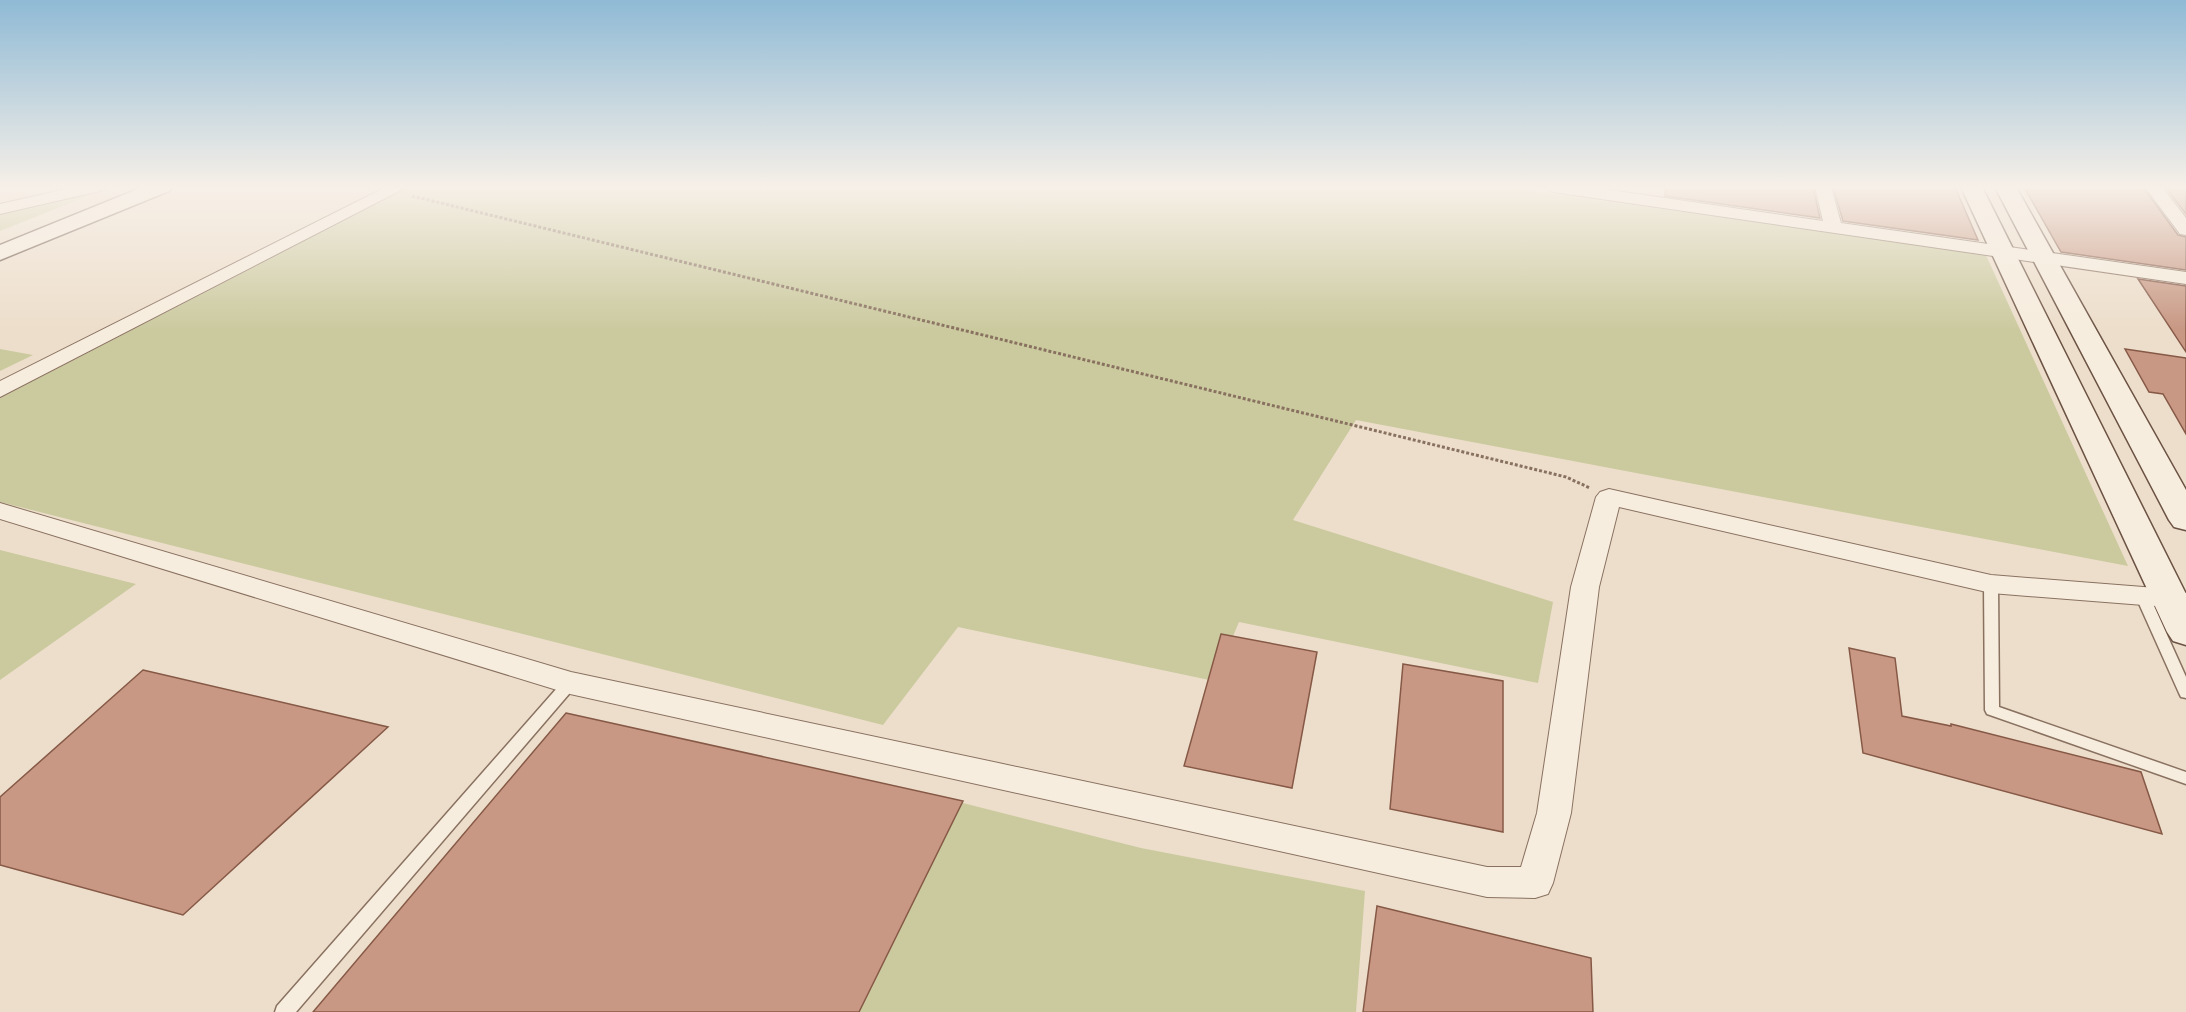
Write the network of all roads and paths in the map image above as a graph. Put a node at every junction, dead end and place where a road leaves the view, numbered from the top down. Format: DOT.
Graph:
graph roads {
  1 [pos="46,234"];
  2 [pos="306,234"];
  3 [pos="579,234"];
  4 [pos="1884,234"];
  5 [pos="1994,234"];
  6 [pos="2031,234"];
  7 [pos="2002,251"];
  8 [pos="0,253"];
  9 [pos="2044,259"];
  10 [pos="2186,278"];
  11 [pos="0,390"];
  12 [pos="2179,496"];
  13 [pos="1609,497"];
  14 [pos="0,511"];
  15 [pos="2186,520"];
  16 [pos="1991,584"];
  17 [pos="2166,599"];
  18 [pos="2186,632"];
  19 [pos="570,683"];
  20 [pos="2186,693"];
  21 [pos="2186,778"];
  22 [pos="284,1012"];
  1 -- 8 [label="main road"];
  2 -- 11 [label="street"];
  3 -- 13 [label="path"];
  4 -- 7 [label="street"];
  5 -- 7 [label="main road"];
  6 -- 9 [label="main road"];
  7 -- 9 [label="street"];
  7 -- 17 [label="main road"];
  9 -- 10 [label="street"];
  9 -- 12 [label="main road"];
  12 -- 15 [label="main road"];
  13 -- 16 [label="street"];
  13 -- 19 [label="street"];
  14 -- 19 [label="street"];
  16 -- 17 [label="street"];
  16 -- 21 [label="lane"];
  17 -- 18 [label="main road"];
  17 -- 20 [label="lane"];
  19 -- 22 [label="lane"];
}
